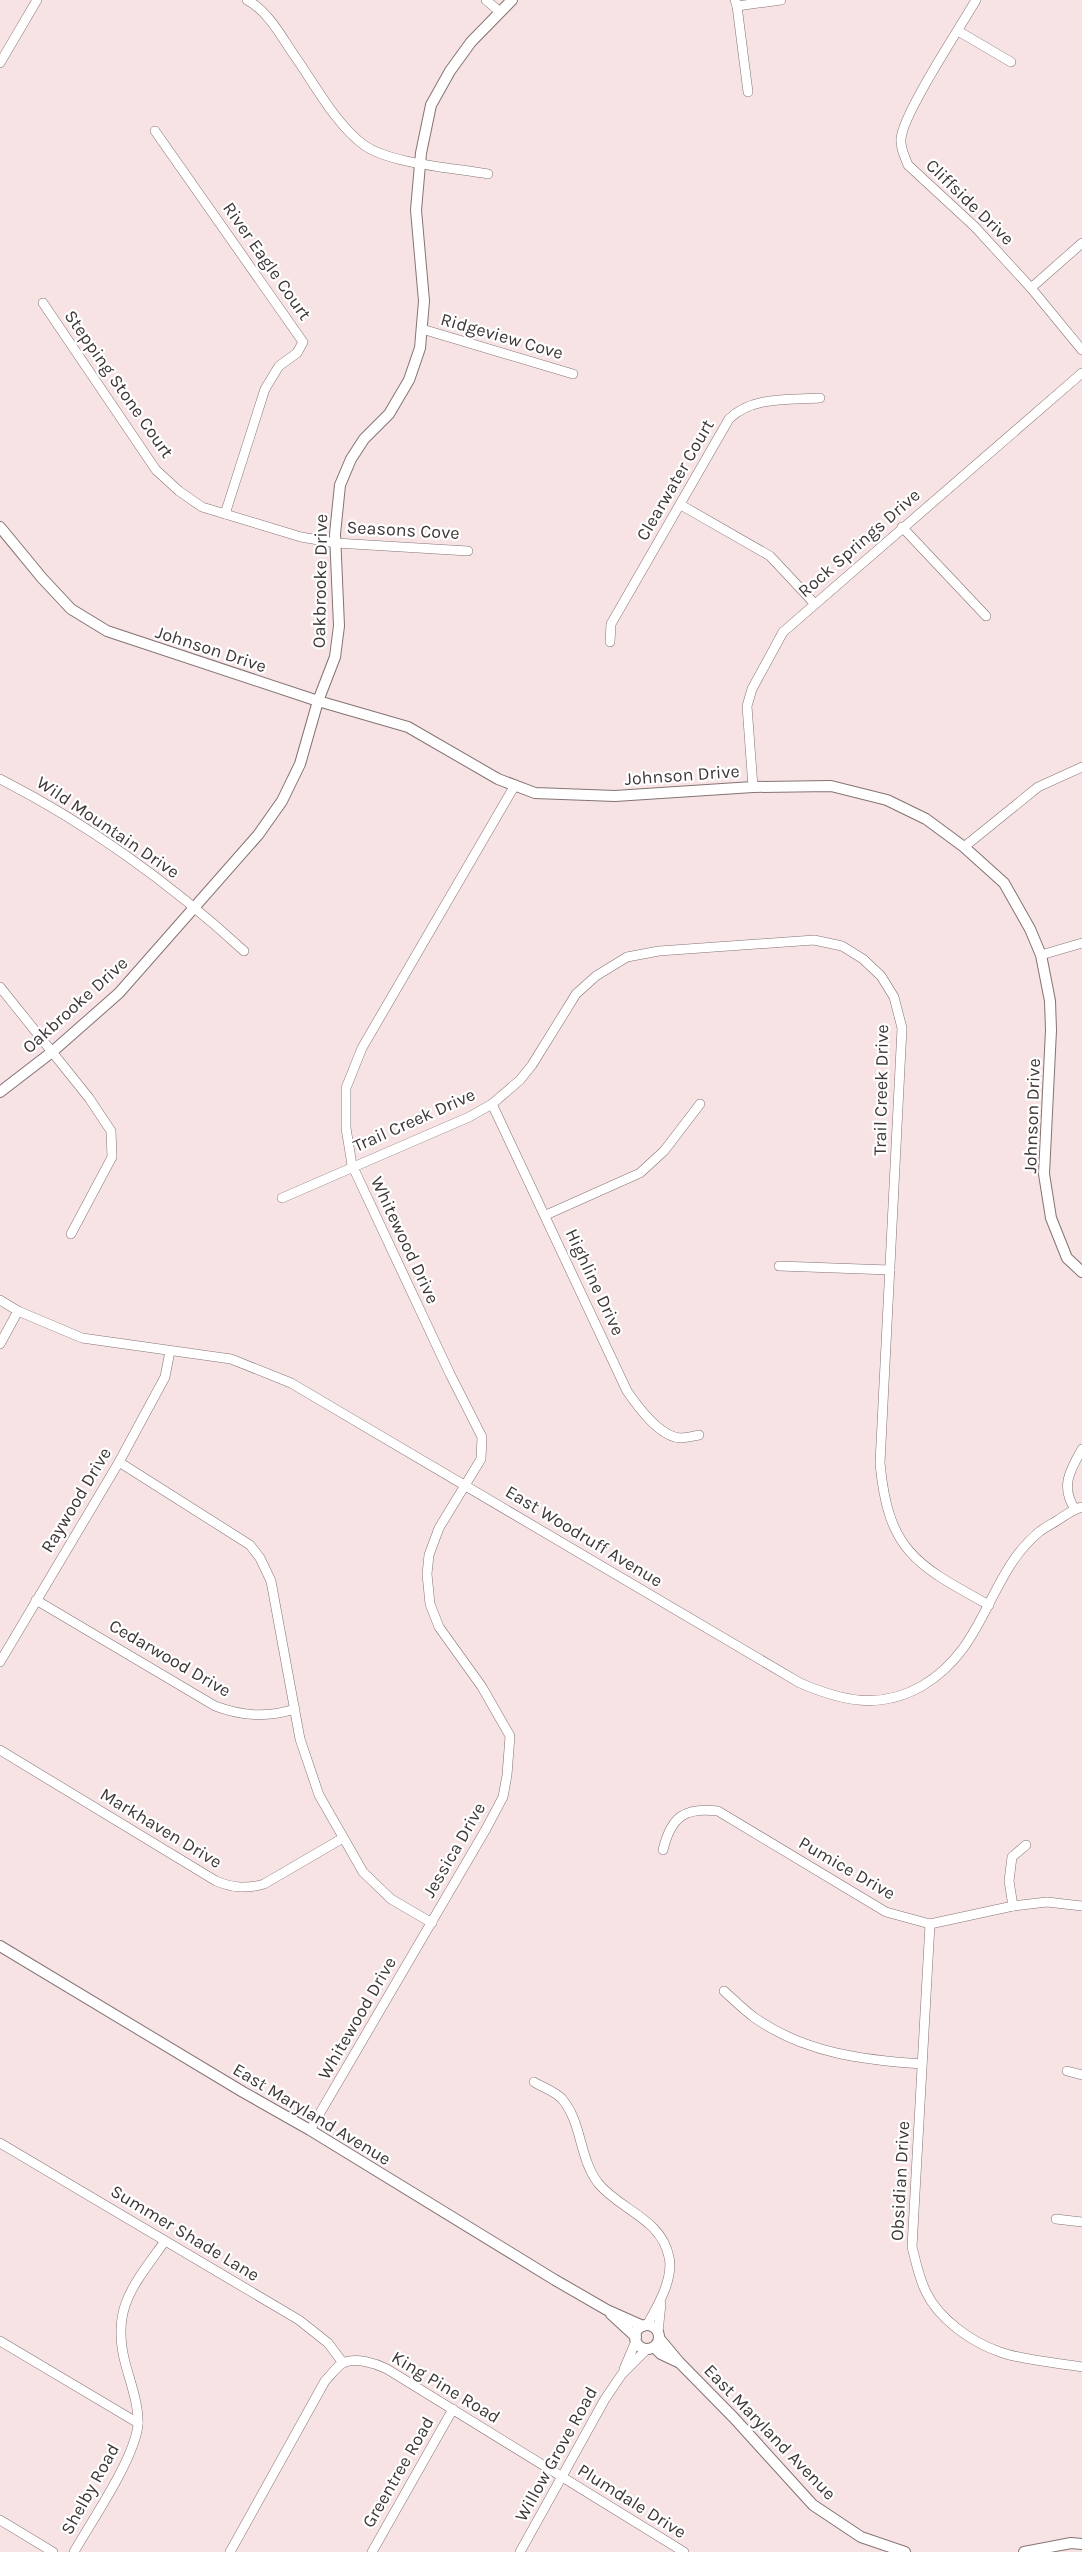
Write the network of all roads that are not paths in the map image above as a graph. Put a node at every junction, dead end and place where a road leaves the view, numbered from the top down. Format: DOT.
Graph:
graph roads {
  1 [pos="37,0"];
  2 [pos="247,0"];
  3 [pos="486,0"];
  4 [pos="513,0"];
  5 [pos="781,0"];
  6 [pos="976,0"];
  7 [pos="736,3"];
  8 [pos="501,12"];
  9 [pos="958,31"];
  10 [pos="1011,62"];
  11 [pos="0,63"];
  12 [pos="748,92"];
  13 [pos="154,131"];
  14 [pos="420,163"];
  15 [pos="488,174"];
  16 [pos="1082,243"];
  17 [pos="1031,288"];
  18 [pos="43,303"];
  19 [pos="422,329"];
  20 [pos="1082,350"];
  21 [pos="1082,373"];
  22 [pos="573,374"];
  23 [pos="820,398"];
  24 [pos="681,505"];
  25 [pos="225,514"];
  26 [pos="0,527"];
  27 [pos="902,527"];
  28 [pos="336,543"];
  29 [pos="468,551"];
  30 [pos="814,603"];
  31 [pos="986,616"];
  32 [pos="610,642"];
  33 [pos="318,701"];
  34 [pos="1082,767"];
  35 [pos="0,778"];
  36 [pos="515,785"];
  37 [pos="753,787"];
  38 [pos="964,847"];
  39 [pos="195,906"];
  40 [pos="1082,943"];
  41 [pos="244,951"];
  42 [pos="1041,955"];
  43 [pos="0,987"];
  44 [pos="52,1052"];
  45 [pos="0,1092"];
  46 [pos="492,1104"];
  47 [pos="700,1104"];
  48 [pos="352,1166"];
  49 [pos="282,1198"];
  50 [pos="546,1215"];
  51 [pos="71,1234"];
  52 [pos="779,1266"];
  53 [pos="890,1270"];
  54 [pos="1082,1272"];
  55 [pos="0,1300"];
  56 [pos="18,1311"];
  57 [pos="0,1344"];
  58 [pos="170,1352"];
  59 [pos="699,1435"];
  60 [pos="1082,1449"];
  61 [pos="119,1462"];
  62 [pos="466,1485"];
  63 [pos="1078,1508"];
  64 [pos="36,1600"];
  65 [pos="989,1605"];
  66 [pos="0,1662"];
  67 [pos="295,1709"];
  68 [pos="0,1750"];
  69 [pos="343,1838"];
  70 [pos="1026,1845"];
  71 [pos="663,1850"];
  72 [pos="1013,1906"];
  73 [pos="1082,1906"];
  74 [pos="432,1923"];
  75 [pos="930,1924"];
  76 [pos="0,1946"];
  77 [pos="724,1991"];
  78 [pos="922,2064"];
  79 [pos="1067,2071"];
  80 [pos="1082,2075"];
  81 [pos="534,2082"];
  82 [pos="310,2130"];
  83 [pos="0,2143"];
  84 [pos="1056,2219"];
  85 [pos="1082,2222"];
  86 [pos="165,2241"];
  87 [pos="661,2298"];
  88 [pos="607,2310"];
  89 [pos="645,2326"];
  90 [pos="636,2339"];
  91 [pos="0,2341"];
  92 [pos="654,2342"];
  93 [pos="343,2363"];
  94 [pos="1082,2367"];
  95 [pos="622,2374"];
  96 [pos="453,2409"];
  97 [pos="138,2423"];
  98 [pos="563,2478"];
  99 [pos="0,2520"];
  100 [pos="1082,2544"];
  101 [pos="53,2552"];
  102 [pos="74,2552"];
  103 [pos="230,2552"];
  104 [pos="372,2552"];
  105 [pos="520,2552"];
  106 [pos="684,2552"];
  107 [pos="905,2552"];
  108 [pos="1024,2552"];
  1 -- 11 [label="street"];
  2 -- 14 [label="street"];
  3 -- 8 [label="street"];
  4 -- 8 [label="street, Oakbrooke Drive"];
  5 -- 7 [label="street"];
  6 -- 9 [label="street, Cliffside Drive"];
  7 -- 12 [label="street"];
  8 -- 14 [label="street, Oakbrooke Drive"];
  9 -- 10 [label="street"];
  9 -- 17 [label="street, Cliffside Drive"];
  13 -- 25 [label="street, River Eagle Court"];
  14 -- 15 [label="street"];
  14 -- 19 [label="street, Oakbrooke Drive"];
  16 -- 17 [label="street"];
  17 -- 20 [label="street, Cliffside Drive"];
  18 -- 25 [label="street, Stepping Stone Court"];
  19 -- 22 [label="street, Ridgeview Cove"];
  19 -- 28 [label="street, Oakbrooke Drive"];
  21 -- 27 [label="street, Rock Springs Drive"];
  23 -- 24 [label="street, Clearwater Court"];
  24 -- 30 [label="street"];
  24 -- 32 [label="street, Clearwater Court"];
  25 -- 28 [label="street, Stepping Stone Court"];
  26 -- 33 [label="street, Johnson Drive"];
  27 -- 30 [label="street, Rock Springs Drive"];
  27 -- 31 [label="street"];
  28 -- 29 [label="street, Seasons Cove"];
  28 -- 33 [label="street, Oakbrooke Drive"];
  30 -- 37 [label="street, Rock Springs Drive"];
  33 -- 36 [label="street, Johnson Drive"];
  33 -- 39 [label="street, Oakbrooke Drive"];
  34 -- 38 [label="street"];
  35 -- 39 [label="street, Wild Mountain Drive"];
  36 -- 37 [label="street, Johnson Drive"];
  36 -- 48 [label="street, Whitewood Drive"];
  37 -- 38 [label="street, Johnson Drive"];
  38 -- 42 [label="street, Johnson Drive"];
  39 -- 41 [label="street, Wild Mountain Drive"];
  39 -- 44 [label="street, Oakbrooke Drive"];
  40 -- 42 [label="street"];
  42 -- 54 [label="street, Johnson Drive"];
  43 -- 44 [label="street"];
  44 -- 45 [label="street, Oakbrooke Drive"];
  44 -- 51 [label="street"];
  46 -- 48 [label="street, Trail Creek Drive"];
  46 -- 50 [label="street, Highline Drive"];
  46 -- 53 [label="street, Trail Creek Drive"];
  47 -- 50 [label="street"];
  48 -- 49 [label="street, Trail Creek Drive"];
  48 -- 62 [label="street, Whitewood Drive"];
  50 -- 59 [label="street, Highline Drive"];
  52 -- 53 [label="street"];
  53 -- 65 [label="street, Trail Creek Drive"];
  55 -- 56 [label="street, East Woodruff Avenue"];
  56 -- 57 [label="street"];
  56 -- 58 [label="street, East Woodruff Avenue"];
  58 -- 61 [label="street, Raywood Drive"];
  58 -- 62 [label="street, East Woodruff Avenue"];
  60 -- 63 [label="street"];
  61 -- 64 [label="street, Raywood Drive"];
  61 -- 67 [label="street, Jessica Drive"];
  62 -- 65 [label="street, East Woodruff Avenue"];
  62 -- 74 [label="street, Jessica Drive"];
  63 -- 65 [label="street, East Woodruff Avenue"];
  64 -- 66 [label="street, Raywood Drive"];
  64 -- 67 [label="street, Cedarwood Drive"];
  67 -- 69 [label="street, Jessica Drive"];
  68 -- 69 [label="street, Markhaven Drive"];
  69 -- 74 [label="street, Jessica Drive"];
  70 -- 72 [label="street"];
  71 -- 75 [label="street, Pumice Drive"];
  72 -- 73 [label="street, Pumice Drive"];
  72 -- 75 [label="street, Pumice Drive"];
  74 -- 82 [label="street, Whitewood Drive"];
  75 -- 78 [label="street, Obsidian Drive"];
  76 -- 82 [label="street, East Maryland Avenue"];
  77 -- 78 [label="street"];
  78 -- 94 [label="street, Obsidian Drive"];
  79 -- 80 [label="street"];
  81 -- 87 [label="street"];
  82 -- 88 [label="street, East Maryland Avenue"];
  83 -- 86 [label="street, Summer Shade Lane"];
  84 -- 85 [label="street"];
  86 -- 93 [label="street, Summer Shade Lane"];
  86 -- 97 [label="street, Shelby Road"];
  87 -- 89 [label="street"];
  87 -- 92 [label="street"];
  88 -- 89 [label="street, East Maryland Avenue"];
  88 -- 90 [label="street, East Maryland Avenue"];
  89 -- 90 [label="street"];
  89 -- 92 [label="street, East Maryland Avenue"];
  90 -- 92 [label="street, East Maryland Avenue"];
  90 -- 95 [label="street, Willow Grove Road"];
  91 -- 97 [label="street"];
  92 -- 95 [label="street, Willow Grove Road"];
  92 -- 107 [label="street, East Maryland Avenue"];
  93 -- 96 [label="street, King Pine Road"];
  93 -- 103 [label="street"];
  95 -- 98 [label="street, Willow Grove Road"];
  96 -- 98 [label="street, King Pine Road"];
  96 -- 104 [label="street, Greentree Road"];
  97 -- 102 [label="street, Shelby Road"];
  98 -- 105 [label="street, Willow Grove Road"];
  98 -- 106 [label="street, Plumdale Drive"];
  99 -- 101 [label="street"];
  100 -- 108 [label="street"];
}
